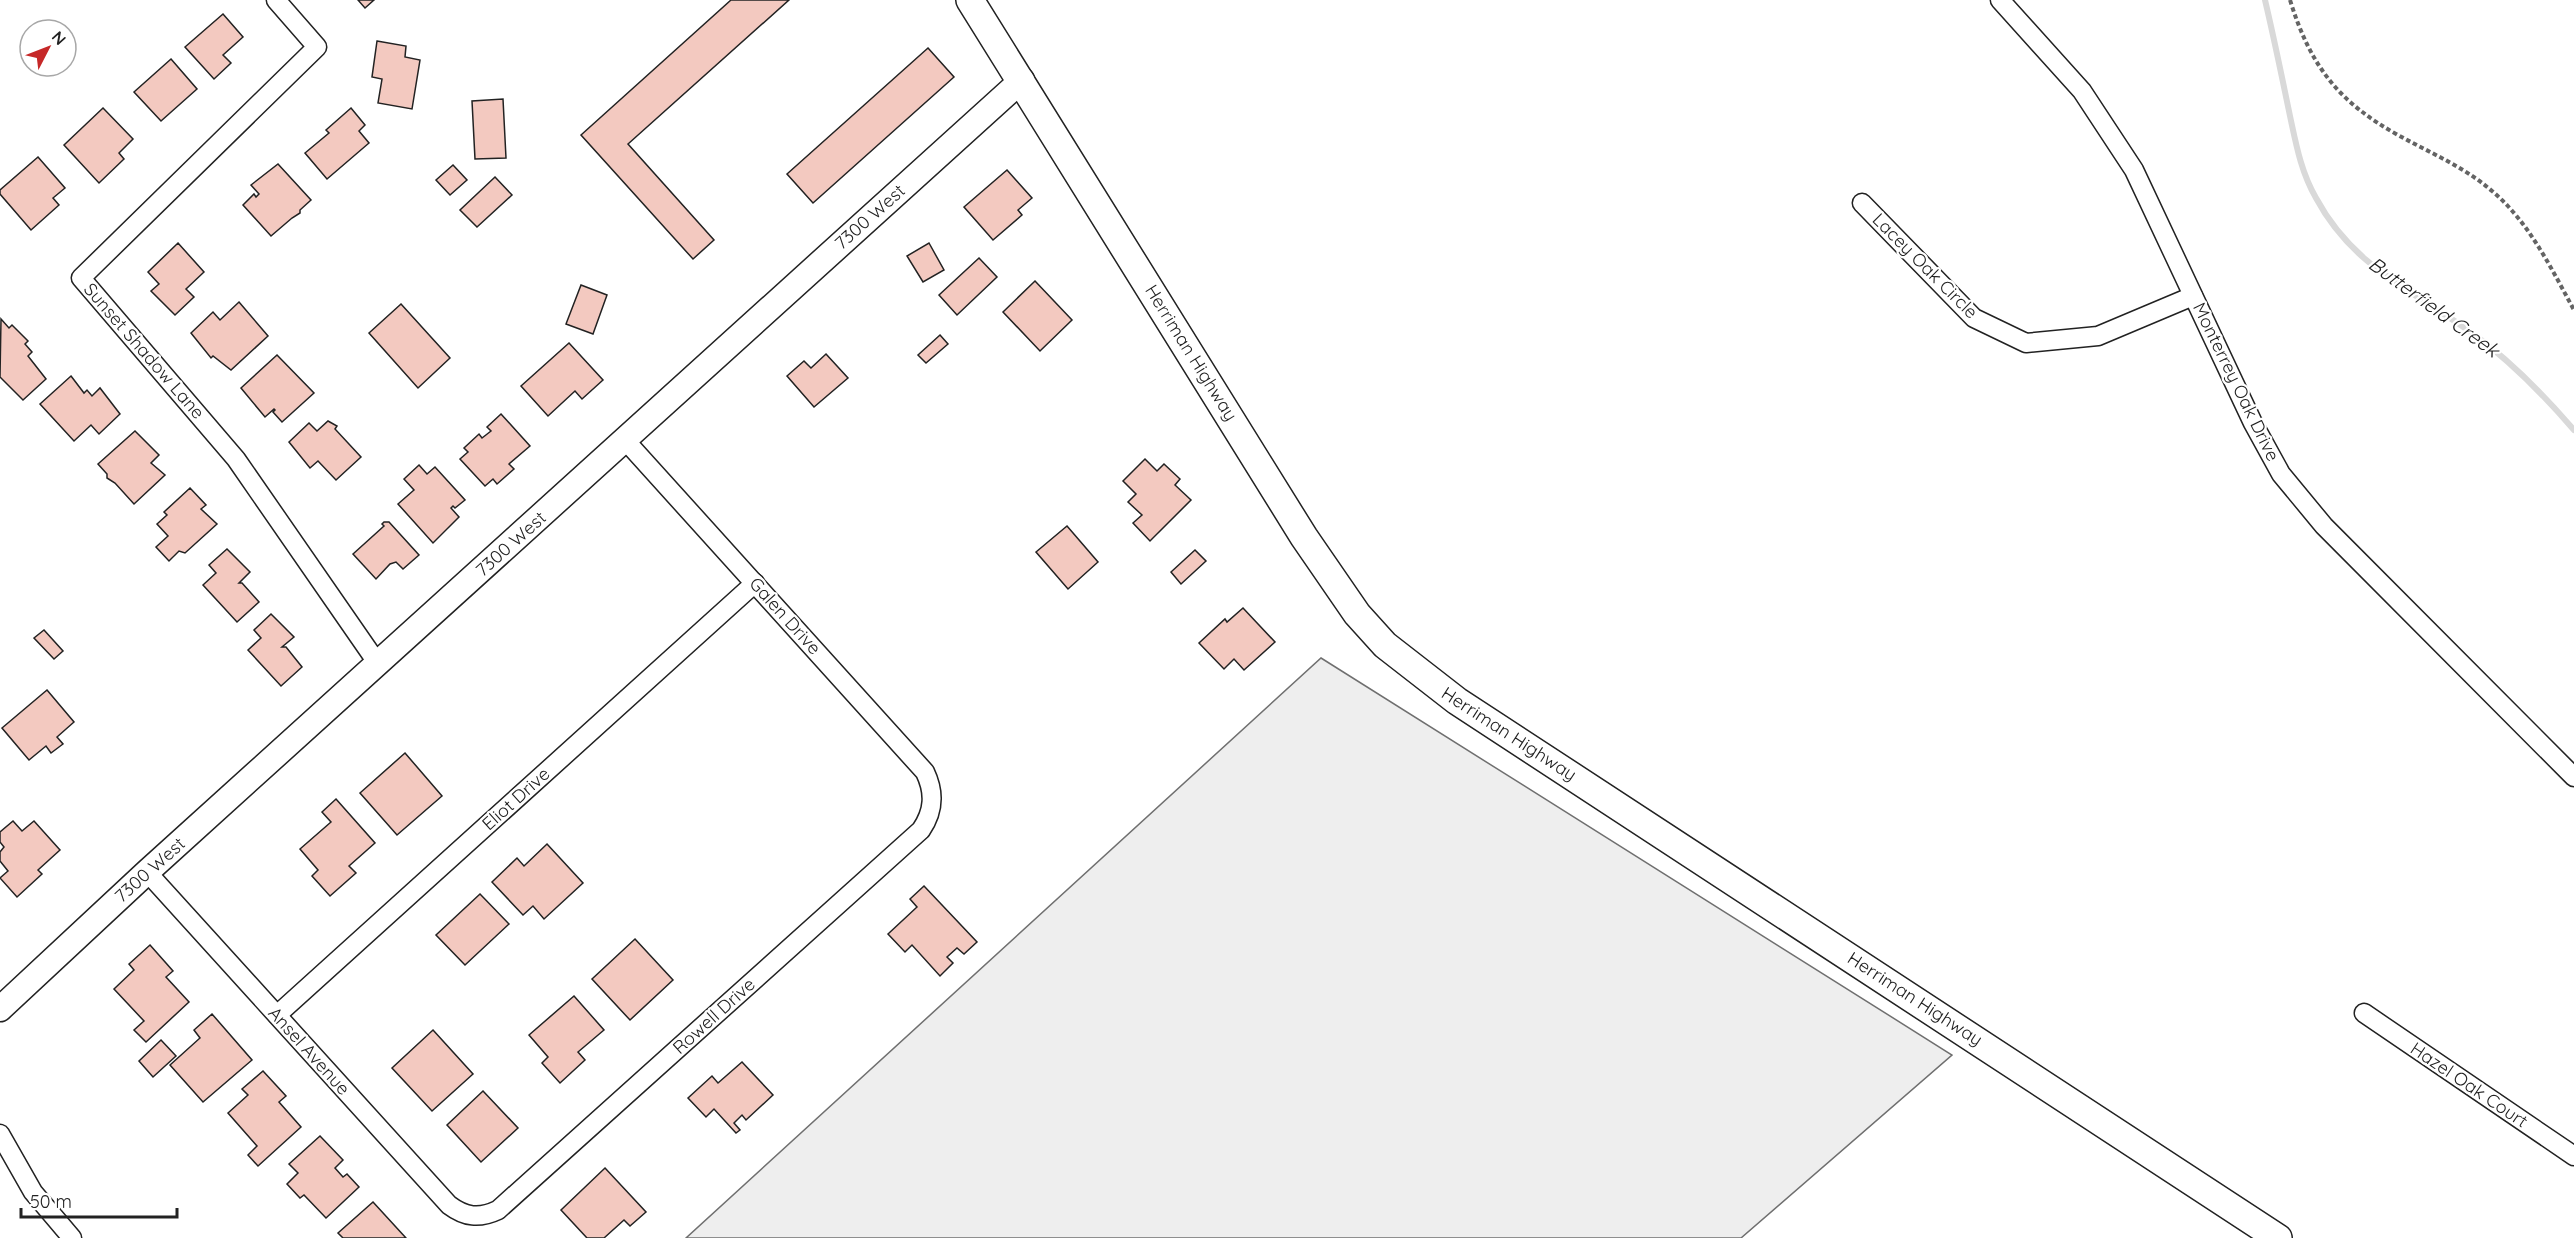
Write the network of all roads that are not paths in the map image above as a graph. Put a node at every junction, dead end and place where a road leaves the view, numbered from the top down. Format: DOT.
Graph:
graph roads {
  1 [pos="276,0"];
  2 [pos="970,0"];
  3 [pos="2000,0"];
  4 [pos="1022,80"];
  5 [pos="1862,203"];
  6 [pos="2193,296"];
  7 [pos="625,440"];
  8 [pos="755,583"];
  9 [pos="378,663"];
  10 [pos="2574,777"];
  11 [pos="933,799"];
  12 [pos="147,872"];
  13 [pos="0,1009"];
  14 [pos="2364,1013"];
  15 [pos="277,1015"];
  16 [pos="0,1134"];
  17 [pos="2574,1156"];
  18 [pos="478,1217"];
  19 [pos="72,1238"];
  20 [pos="2278,1238"];
  1 -- 9 [label="street, Sunset Shadow Lane"];
  2 -- 4 [label="main road, Herriman Highway"];
  3 -- 6 [label="street, Monterrey Oak Drive"];
  4 -- 7 [label="street, 7300 West"];
  4 -- 20 [label="main road, Herriman Highway"];
  5 -- 6 [label="street, Lacey Oak Circle"];
  6 -- 10 [label="street, Monterrey Oak Drive"];
  7 -- 8 [label="street, Galen Drive"];
  7 -- 9 [label="street, 7300 West"];
  8 -- 11 [label="street, Galen Drive"];
  8 -- 15 [label="street, Eliot Drive"];
  9 -- 12 [label="street, 7300 West"];
  11 -- 18 [label="street, Rowell Drive"];
  12 -- 13 [label="street, 7300 West"];
  12 -- 15 [label="street, Ansel Avenue"];
  14 -- 17 [label="street, Hazel Oak Court"];
  15 -- 18 [label="street, Ansel Avenue"];
  16 -- 19 [label="street"];
}
